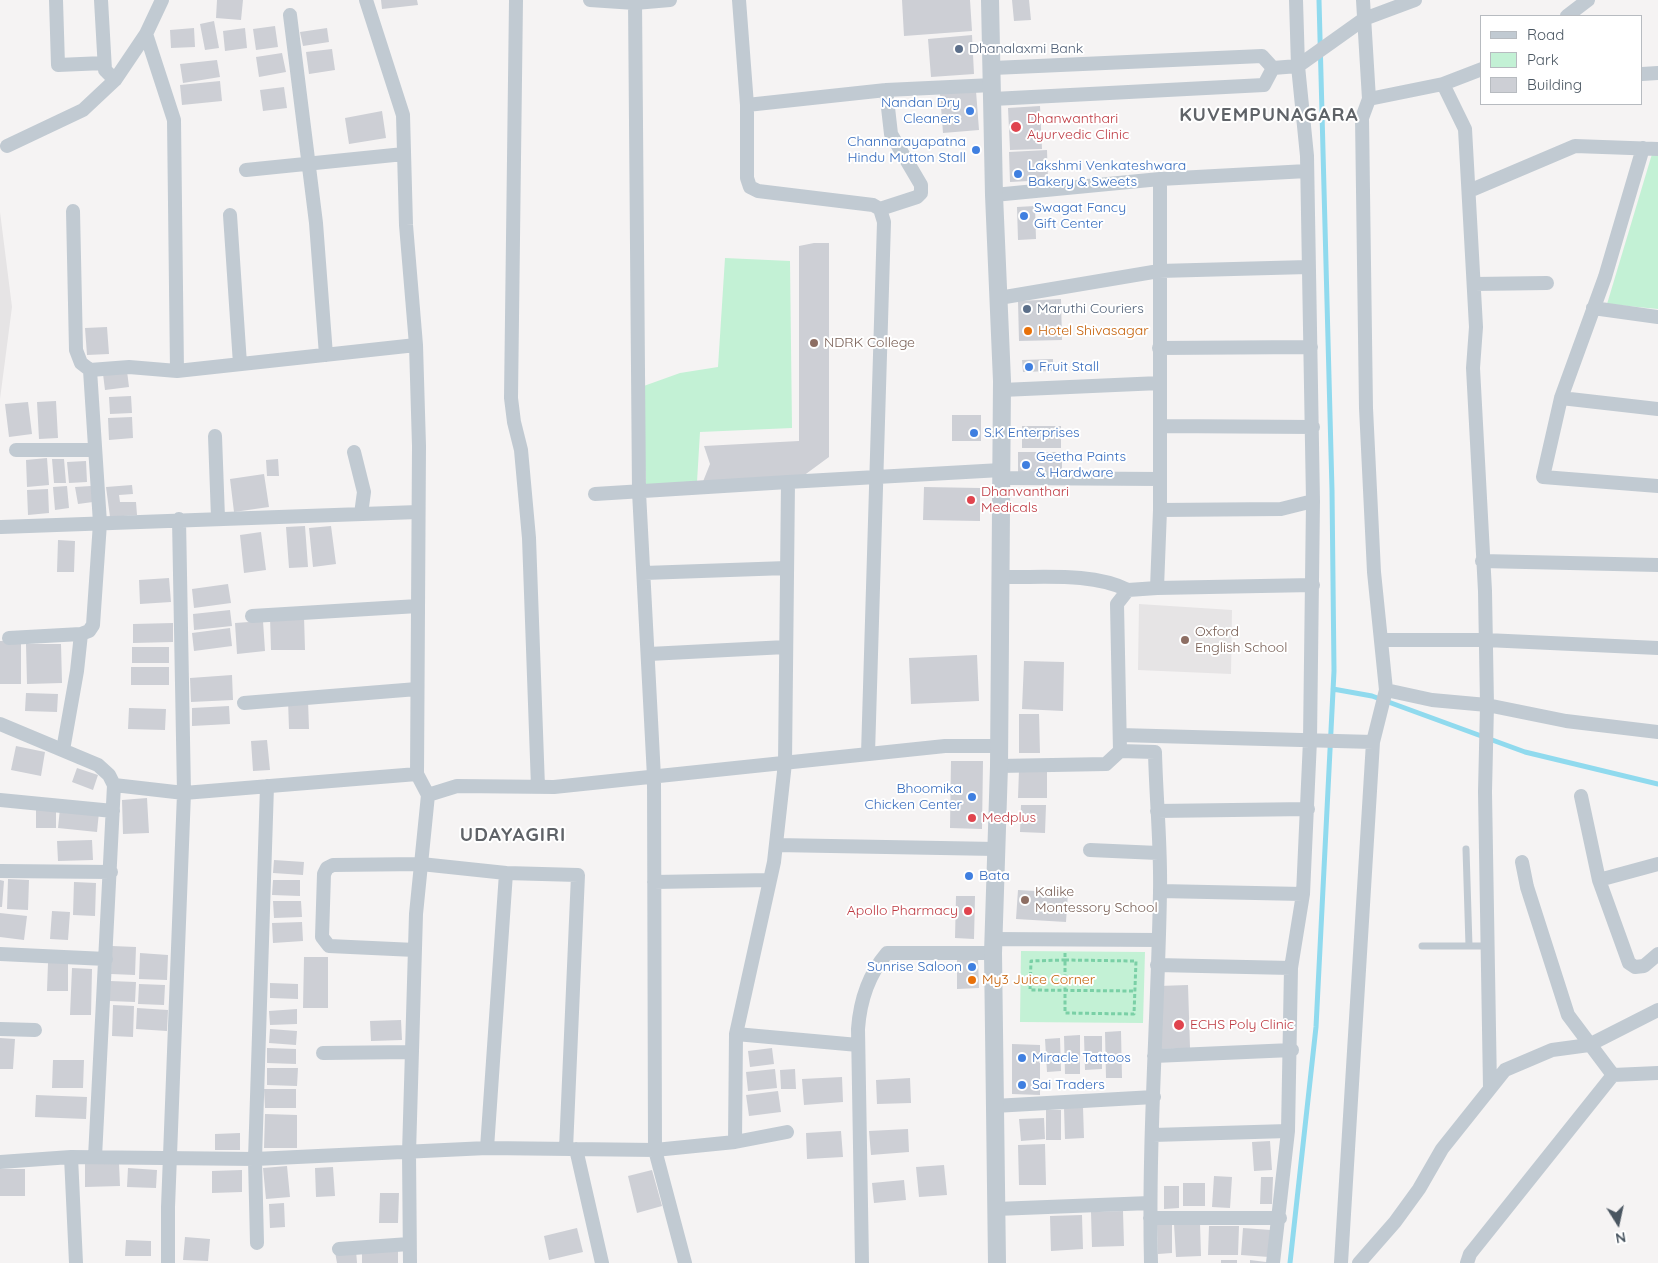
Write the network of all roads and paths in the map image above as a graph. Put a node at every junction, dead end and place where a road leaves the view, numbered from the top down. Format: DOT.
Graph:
graph roads {
  1 [pos="56,0"];
  2 [pos="101,0"];
  3 [pos="162,0"];
  4 [pos="366,0"];
  5 [pos="516,0"];
  6 [pos="590,0"];
  7 [pos="670,0"];
  8 [pos="739,0"];
  9 [pos="990,0"];
  10 [pos="1296,0"];
  11 [pos="1363,0"];
  12 [pos="1415,0"];
  13 [pos="1588,0"];
  14 [pos="635,2"];
  15 [pos="290,15"];
  16 [pos="1568,15"];
  17 [pos="1364,19"];
  18 [pos="146,34"];
  19 [pos="1303,62"];
  20 [pos="104,64"];
  21 [pos="1273,68"];
  22 [pos="1480,71"];
  23 [pos="1658,73"];
  24 [pos="1643,74"];
  25 [pos="115,80"];
  26 [pos="993,84"];
  27 [pos="1443,84"];
  28 [pos="886,90"];
  29 [pos="1369,99"];
  30 [pos="747,105"];
  31 [pos="8,146"];
  32 [pos="1643,148"];
  33 [pos="1658,149"];
  34 [pos="404,154"];
  35 [pos="309,164"];
  36 [pos="246,170"];
  37 [pos="1307,171"];
  38 [pos="1160,179"];
  39 [pos="1469,191"];
  40 [pos="994,195"];
  41 [pos="880,210"];
  42 [pos="73,211"];
  43 [pos="230,215"];
  44 [pos="1308,266"];
  45 [pos="1159,271"];
  46 [pos="1547,283"];
  47 [pos="1474,284"];
  48 [pos="999,298"];
  49 [pos="1593,308"];
  50 [pos="1658,317"];
  51 [pos="416,345"];
  52 [pos="1311,347"];
  53 [pos="1159,348"];
  54 [pos="326,355"];
  55 [pos="240,364"];
  56 [pos="90,370"];
  57 [pos="177,371"];
  58 [pos="1160,383"];
  59 [pos="1002,390"];
  60 [pos="1562,398"];
  61 [pos="1658,409"];
  62 [pos="1160,426"];
  63 [pos="1313,427"];
  64 [pos="215,436"];
  65 [pos="16,450"];
  66 [pos="95,450"];
  67 [pos="354,452"];
  68 [pos="1001,474"];
  69 [pos="875,477"];
  70 [pos="1160,479"];
  71 [pos="788,482"];
  72 [pos="1658,486"];
  73 [pos="640,492"];
  74 [pos="595,494"];
  75 [pos="1313,501"];
  76 [pos="1160,510"];
  77 [pos="418,512"];
  78 [pos="361,514"];
  79 [pos="218,518"];
  80 [pos="179,519"];
  81 [pos="100,523"];
  82 [pos="1,527"];
  83 [pos="1482,561"];
  84 [pos="1658,565"];
  85 [pos="787,568"];
  86 [pos="644,573"];
  87 [pos="1000,577"];
  88 [pos="1313,584"];
  89 [pos="1156,588"];
  90 [pos="1128,590"];
  91 [pos="418,606"];
  92 [pos="252,616"];
  93 [pos="81,634"];
  94 [pos="9,638"];
  95 [pos="1382,640"];
  96 [pos="1486,640"];
  97 [pos="786,647"];
  98 [pos="1658,648"];
  99 [pos="649,654"];
  100 [pos="417,689"];
  101 [pos="1386,691"];
  102 [pos="244,703"];
  103 [pos="1488,705"];
  104 [pos="0,724"];
  105 [pos="1658,732"];
  106 [pos="1120,735"];
  107 [pos="1316,740"];
  108 [pos="1373,742"];
  109 [pos="999,746"];
  110 [pos="62,750"];
  111 [pos="1120,751"];
  112 [pos="868,754"];
  113 [pos="785,763"];
  114 [pos="999,766"];
  115 [pos="417,774"];
  116 [pos="654,777"];
  117 [pos="114,785"];
  118 [pos="267,786"];
  119 [pos="538,787"];
  120 [pos="184,793"];
  121 [pos="428,795"];
  122 [pos="1581,796"];
  123 [pos="0,800"];
  124 [pos="1308,809"];
  125 [pos="113,811"];
  126 [pos="1157,811"];
  127 [pos="776,845"];
  128 [pos="996,849"];
  129 [pos="1466,849"];
  130 [pos="1090,850"];
  131 [pos="1158,852"];
  132 [pos="1522,862"];
  133 [pos="421,864"];
  134 [pos="1658,864"];
  135 [pos="0,871"];
  136 [pos="111,872"];
  137 [pos="506,873"];
  138 [pos="770,880"];
  139 [pos="1598,880"];
  140 [pos="654,882"];
  141 [pos="1160,891"];
  142 [pos="1303,894"];
  143 [pos="1158,940"];
  144 [pos="993,946"];
  145 [pos="1422,946"];
  146 [pos="1469,946"];
  147 [pos="1488,946"];
  148 [pos="415,950"];
  149 [pos="0,954"];
  150 [pos="1658,954"];
  151 [pos="106,959"];
  152 [pos="1065,960"];
  153 [pos="1157,965"];
  154 [pos="1291,968"];
  155 [pos="1065,990"];
  156 [pos="1135,990"];
  157 [pos="1658,1010"];
  158 [pos="0,1029"];
  159 [pos="35,1030"];
  160 [pos="736,1034"];
  161 [pos="858,1044"];
  162 [pos="1589,1045"];
  163 [pos="1292,1050"];
  164 [pos="412,1052"];
  165 [pos="323,1053"];
  166 [pos="1154,1056"];
  167 [pos="1658,1073"];
  168 [pos="1614,1075"];
  169 [pos="1490,1088"];
  170 [pos="1154,1098"];
  171 [pos="994,1106"];
  172 [pos="1288,1131"];
  173 [pos="787,1132"];
  174 [pos="1153,1135"];
  175 [pos="735,1142"];
  176 [pos="487,1148"];
  177 [pos="571,1149"];
  178 [pos="655,1150"];
  179 [pos="409,1152"];
  180 [pos="71,1157"];
  181 [pos="96,1157"];
  182 [pos="170,1157"];
  183 [pos="255,1159"];
  184 [pos="0,1162"];
  185 [pos="1150,1203"];
  186 [pos="996,1209"];
  187 [pos="1150,1218"];
  188 [pos="1280,1218"];
  189 [pos="257,1243"];
  190 [pos="409,1244"];
  191 [pos="339,1249"];
  192 [pos="600,1262"];
  193 [pos="76,1263"];
  194 [pos="168,1263"];
  195 [pos="410,1263"];
  196 [pos="685,1263"];
  197 [pos="862,1263"];
  198 [pos="997,1263"];
  199 [pos="1152,1263"];
  200 [pos="1273,1263"];
  201 [pos="1341,1263"];
  202 [pos="1359,1263"];
  203 [pos="1467,1263"];
  1 -- 20 [label="street"];
  2 -- 20 [label="street"];
  3 -- 18 [label="street"];
  4 -- 34 [label="street"];
  5 -- 119 [label="street"];
  6 -- 14 [label="street"];
  7 -- 14 [label="street"];
  8 -- 30 [label="street"];
  9 -- 26 [label="street"];
  10 -- 19 [label="street"];
  11 -- 17 [label="street"];
  12 -- 17 [label="street"];
  13 -- 16 [label="street"];
  14 -- 73 [label="street"];
  15 -- 35 [label="street"];
  17 -- 19 [label="street"];
  17 -- 29 [label="street"];
  18 -- 25 [label="street"];
  18 -- 57 [label="street"];
  19 -- 21 [label="street"];
  19 -- 37 [label="street"];
  20 -- 25 [label="street"];
  21 -- 26 [label="street"];
  21 -- 26 [label="street"];
  22 -- 27 [label="street"];
  23 -- 24 [label="street"];
  25 -- 31 [label="street"];
  26 -- 28 [label="street"];
  26 -- 40 [label="street"];
  27 -- 29 [label="street"];
  27 -- 39 [label="street"];
  28 -- 30 [label="street"];
  28 -- 41 [label="street"];
  29 -- 95 [label="street"];
  30 -- 41 [label="street"];
  32 -- 33 [label="street"];
  32 -- 39 [label="street"];
  32 -- 49 [label="street"];
  34 -- 35 [label="street"];
  34 -- 51 [label="street"];
  35 -- 36 [label="street"];
  35 -- 54 [label="street"];
  37 -- 38 [label="street"];
  37 -- 44 [label="street"];
  38 -- 40 [label="street"];
  38 -- 45 [label="street"];
  39 -- 47 [label="street"];
  40 -- 48 [label="street"];
  41 -- 69 [label="street"];
  42 -- 56 [label="street"];
  43 -- 55 [label="street"];
  44 -- 45 [label="street"];
  44 -- 52 [label="street"];
  45 -- 48 [label="street"];
  45 -- 53 [label="street"];
  46 -- 47 [label="street"];
  47 -- 83 [label="street"];
  48 -- 59 [label="street"];
  49 -- 50 [label="street"];
  49 -- 60 [label="street"];
  51 -- 54 [label="street"];
  51 -- 77 [label="street"];
  52 -- 53 [label="street"];
  52 -- 63 [label="street"];
  53 -- 58 [label="street"];
  54 -- 55 [label="street"];
  55 -- 57 [label="street"];
  56 -- 57 [label="street"];
  56 -- 66 [label="street"];
  58 -- 59 [label="street"];
  58 -- 62 [label="street"];
  59 -- 68 [label="street"];
  60 -- 61 [label="street"];
  60 -- 72 [label="street"];
  62 -- 63 [label="street"];
  62 -- 70 [label="street"];
  63 -- 75 [label="street"];
  64 -- 79 [label="street"];
  65 -- 66 [label="street"];
  66 -- 81 [label="street"];
  67 -- 78 [label="street"];
  68 -- 69 [label="street"];
  68 -- 70 [label="street"];
  68 -- 87 [label="street"];
  69 -- 71 [label="street"];
  69 -- 112 [label="street"];
  70 -- 76 [label="street"];
  71 -- 73 [label="street"];
  71 -- 85 [label="street"];
  73 -- 74 [label="street"];
  73 -- 86 [label="street"];
  75 -- 76 [label="street"];
  75 -- 88 [label="street"];
  76 -- 89 [label="street"];
  77 -- 78 [label="street"];
  77 -- 91 [label="street"];
  78 -- 79 [label="street"];
  79 -- 80 [label="street"];
  80 -- 81 [label="street"];
  80 -- 120 [label="street"];
  81 -- 82 [label="street"];
  81 -- 93 [label="street"];
  83 -- 84 [label="street"];
  83 -- 96 [label="street"];
  85 -- 86 [label="street"];
  85 -- 97 [label="street"];
  86 -- 99 [label="street"];
  87 -- 90 [label="street"];
  87 -- 109 [label="street"];
  88 -- 89 [label="street"];
  88 -- 107 [label="street"];
  89 -- 90 [label="street"];
  90 -- 106 [label="street"];
  91 -- 92 [label="street"];
  91 -- 100 [label="street"];
  93 -- 94 [label="street"];
  93 -- 110 [label="street"];
  95 -- 96 [label="street"];
  95 -- 101 [label="street"];
  96 -- 98 [label="street"];
  96 -- 103 [label="street"];
  97 -- 99 [label="street"];
  97 -- 113 [label="street"];
  99 -- 116 [label="street"];
  100 -- 102 [label="street"];
  100 -- 115 [label="street"];
  101 -- 103 [label="street"];
  101 -- 108 [label="street"];
  103 -- 105 [label="street"];
  103 -- 147 [label="street"];
  104 -- 110 [label="street"];
  106 -- 107 [label="street"];
  106 -- 111 [label="street"];
  107 -- 108 [label="street"];
  107 -- 124 [label="street"];
  108 -- 201 [label="street"];
  109 -- 112 [label="street"];
  109 -- 114 [label="street"];
  110 -- 117 [label="street"];
  111 -- 114 [label="street"];
  111 -- 126 [label="street"];
  112 -- 113 [label="street"];
  113 -- 116 [label="street"];
  113 -- 127 [label="street"];
  114 -- 128 [label="street"];
  115 -- 118 [label="street"];
  115 -- 121 [label="street"];
  116 -- 119 [label="street"];
  116 -- 140 [label="street"];
  117 -- 120 [label="street"];
  117 -- 125 [label="street"];
  118 -- 120 [label="street"];
  118 -- 183 [label="street"];
  119 -- 121 [label="street"];
  120 -- 182 [label="street"];
  121 -- 133 [label="street"];
  122 -- 139 [label="street"];
  123 -- 125 [label="street"];
  124 -- 126 [label="street"];
  124 -- 142 [label="street"];
  125 -- 136 [label="street"];
  126 -- 131 [label="street"];
  127 -- 128 [label="street"];
  127 -- 138 [label="street"];
  128 -- 144 [label="street"];
  129 -- 146 [label="lane"];
  130 -- 131 [label="street"];
  131 -- 141 [label="street"];
  132 -- 162 [label="street"];
  133 -- 137 [label="street"];
  133 -- 148 [label="street"];
  133 -- 148 [label="street"];
  134 -- 139 [label="street"];
  135 -- 136 [label="street"];
  136 -- 151 [label="street"];
  137 -- 176 [label="street"];
  137 -- 177 [label="street"];
  138 -- 140 [label="street"];
  138 -- 160 [label="street"];
  139 -- 150 [label="street"];
  140 -- 178 [label="street"];
  141 -- 142 [label="street"];
  141 -- 143 [label="street"];
  142 -- 154 [label="street"];
  143 -- 144 [label="street"];
  143 -- 153 [label="street"];
  144 -- 161 [label="street"];
  144 -- 171 [label="street"];
  145 -- 146 [label="lane"];
  146 -- 147 [label="lane"];
  147 -- 169 [label="street"];
  148 -- 164 [label="street"];
  149 -- 151 [label="street"];
  151 -- 181 [label="street"];
  152 -- 155 [label="path"];
  152 -- 155 [label="path"];
  152 -- 156 [label="path"];
  153 -- 154 [label="street"];
  153 -- 166 [label="street"];
  154 -- 163 [label="street"];
  155 -- 156 [label="path"];
  155 -- 156 [label="path"];
  157 -- 162 [label="street"];
  158 -- 159 [label="street"];
  160 -- 161 [label="street"];
  160 -- 175 [label="street"];
  161 -- 197 [label="street"];
  162 -- 168 [label="street"];
  162 -- 169 [label="street"];
  163 -- 166 [label="street"];
  163 -- 172 [label="street"];
  164 -- 165 [label="street"];
  164 -- 179 [label="street"];
  166 -- 170 [label="street"];
  167 -- 168 [label="street"];
  168 -- 203 [label="street"];
  169 -- 202 [label="street"];
  170 -- 171 [label="street"];
  170 -- 174 [label="street"];
  171 -- 186 [label="street"];
  172 -- 174 [label="street"];
  172 -- 188 [label="street"];
  173 -- 175 [label="street"];
  174 -- 185 [label="street"];
  175 -- 178 [label="street"];
  176 -- 177 [label="street"];
  176 -- 179 [label="street"];
  177 -- 178 [label="street"];
  177 -- 192 [label="street"];
  178 -- 196 [label="street"];
  179 -- 183 [label="street"];
  179 -- 190 [label="street"];
  180 -- 181 [label="street"];
  180 -- 184 [label="street"];
  180 -- 193 [label="street"];
  181 -- 182 [label="street"];
  182 -- 183 [label="street"];
  182 -- 194 [label="street"];
  183 -- 189 [label="street"];
  185 -- 186 [label="street"];
  185 -- 187 [label="street"];
  186 -- 198 [label="street"];
  187 -- 188 [label="street"];
  187 -- 199 [label="street"];
  188 -- 200 [label="street"];
  190 -- 191 [label="street"];
  190 -- 195 [label="street"];
}
